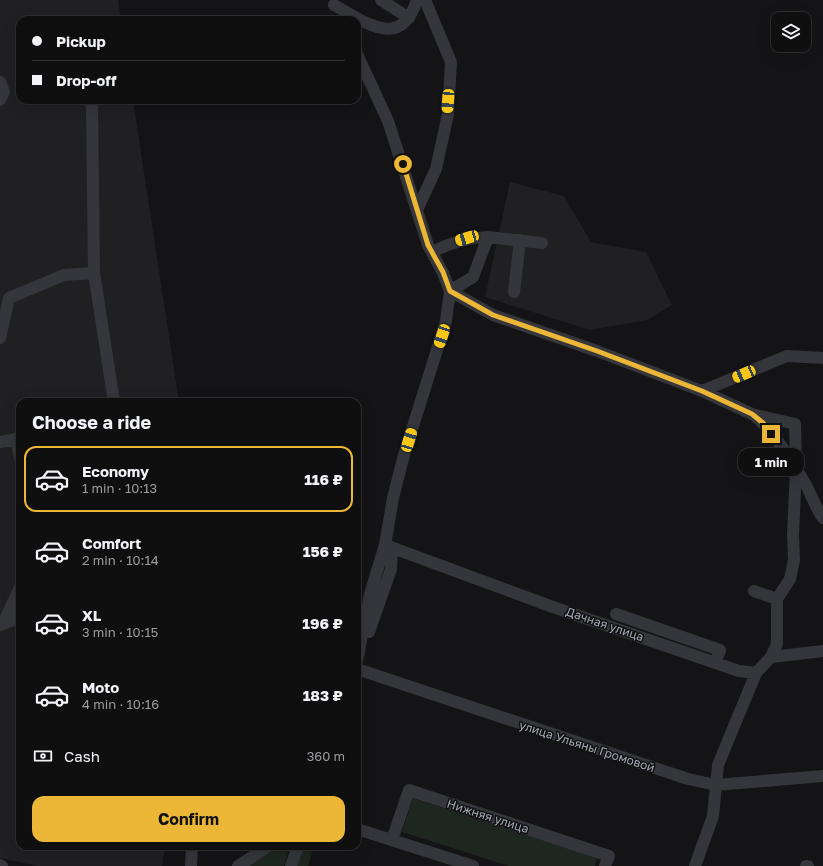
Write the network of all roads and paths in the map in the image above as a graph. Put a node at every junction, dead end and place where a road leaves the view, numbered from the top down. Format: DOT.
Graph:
graph roads {
  1 [pos="381,0"];
  2 [pos="416,0"];
  3 [pos="425,0"];
  4 [pos="333,2"];
  5 [pos="339,16"];
  6 [pos="355,16"];
  7 [pos="409,18"];
  8 [pos="361,20"];
  9 [pos="361,63"];
  10 [pos="0,82"];
  11 [pos="0,100"];
  12 [pos="91,104"];
  13 [pos="417,210"];
  14 [pos="488,237"];
  15 [pos="520,240"];
  16 [pos="542,242"];
  17 [pos="432,252"];
  18 [pos="94,273"];
  19 [pos="450,291"];
  20 [pos="514,292"];
  21 [pos="2,322"];
  22 [pos="0,338"];
  23 [pos="823,358"];
  24 [pos="702,391"];
  25 [pos="113,398"];
  26 [pos="752,414"];
  27 [pos="16,439"];
  28 [pos="0,442"];
  29 [pos="796,468"];
  30 [pos="823,518"];
  31 [pos="388,547"];
  32 [pos="754,590"];
  33 [pos="16,595"];
  34 [pos="777,598"];
  35 [pos="616,614"];
  36 [pos="16,618"];
  37 [pos="1,624"];
  38 [pos="361,641"];
  39 [pos="823,651"];
  40 [pos="771,657"];
  41 [pos="716,662"];
  42 [pos="361,670"];
  43 [pos="756,673"];
  44 [pos="823,776"];
  45 [pos="716,785"];
  46 [pos="361,830"];
  47 [pos="392,840"];
  48 [pos="192,850"];
  49 [pos="263,850"];
  50 [pos="297,850"];
  51 [pos="191,866"];
  52 [pos="238,866"];
  53 [pos="291,866"];
  54 [pos="473,866"];
  55 [pos="605,866"];
  56 [pos="695,866"];
  1 -- 7 [label="street"];
  2 -- 7 [label="street"];
  3 -- 13 [label="street"];
  4 -- 5 [label="street"];
  4 -- 6 [label="street"];
  7 -- 8 [label="street"];
  9 -- 13 [label="street"];
  10 -- 11 [label="street"];
  12 -- 18 [label="street"];
  13 -- 17 [label="street"];
  14 -- 15 [label="street"];
  14 -- 17 [label="street"];
  14 -- 19 [label="street"];
  15 -- 16 [label="street"];
  15 -- 20 [label="street"];
  17 -- 19 [label="street"];
  18 -- 21 [label="street"];
  18 -- 25 [label="street"];
  19 -- 24 [label="street"];
  19 -- 31 [label="street"];
  21 -- 22 [label="street"];
  23 -- 24 [label="street"];
  24 -- 26 [label="street"];
  26 -- 29 [label="street"];
  26 -- 29 [label="street"];
  27 -- 28 [label="street"];
  29 -- 30 [label="street"];
  29 -- 34 [label="street"];
  31 -- 38 [label="street"];
  31 -- 41 [label="street, Дачная улица"];
  32 -- 34 [label="street"];
  33 -- 37 [label="street"];
  34 -- 40 [label="street"];
  35 -- 41 [label="street"];
  36 -- 37 [label="street"];
  39 -- 40 [label="street"];
  40 -- 43 [label="street"];
  41 -- 43 [label="street, Дачная улица"];
  42 -- 45 [label="street, улица Ульяны Громовой"];
  43 -- 45 [label="street"];
  44 -- 45 [label="street, улица Ульяны Громовой"];
  45 -- 56 [label="street"];
  46 -- 47 [label="street"];
  47 -- 54 [label="street"];
  47 -- 55 [label="street, Нижняя улица"];
  48 -- 51 [label="street"];
  49 -- 52 [label="street"];
  50 -- 53 [label="street"];
}
